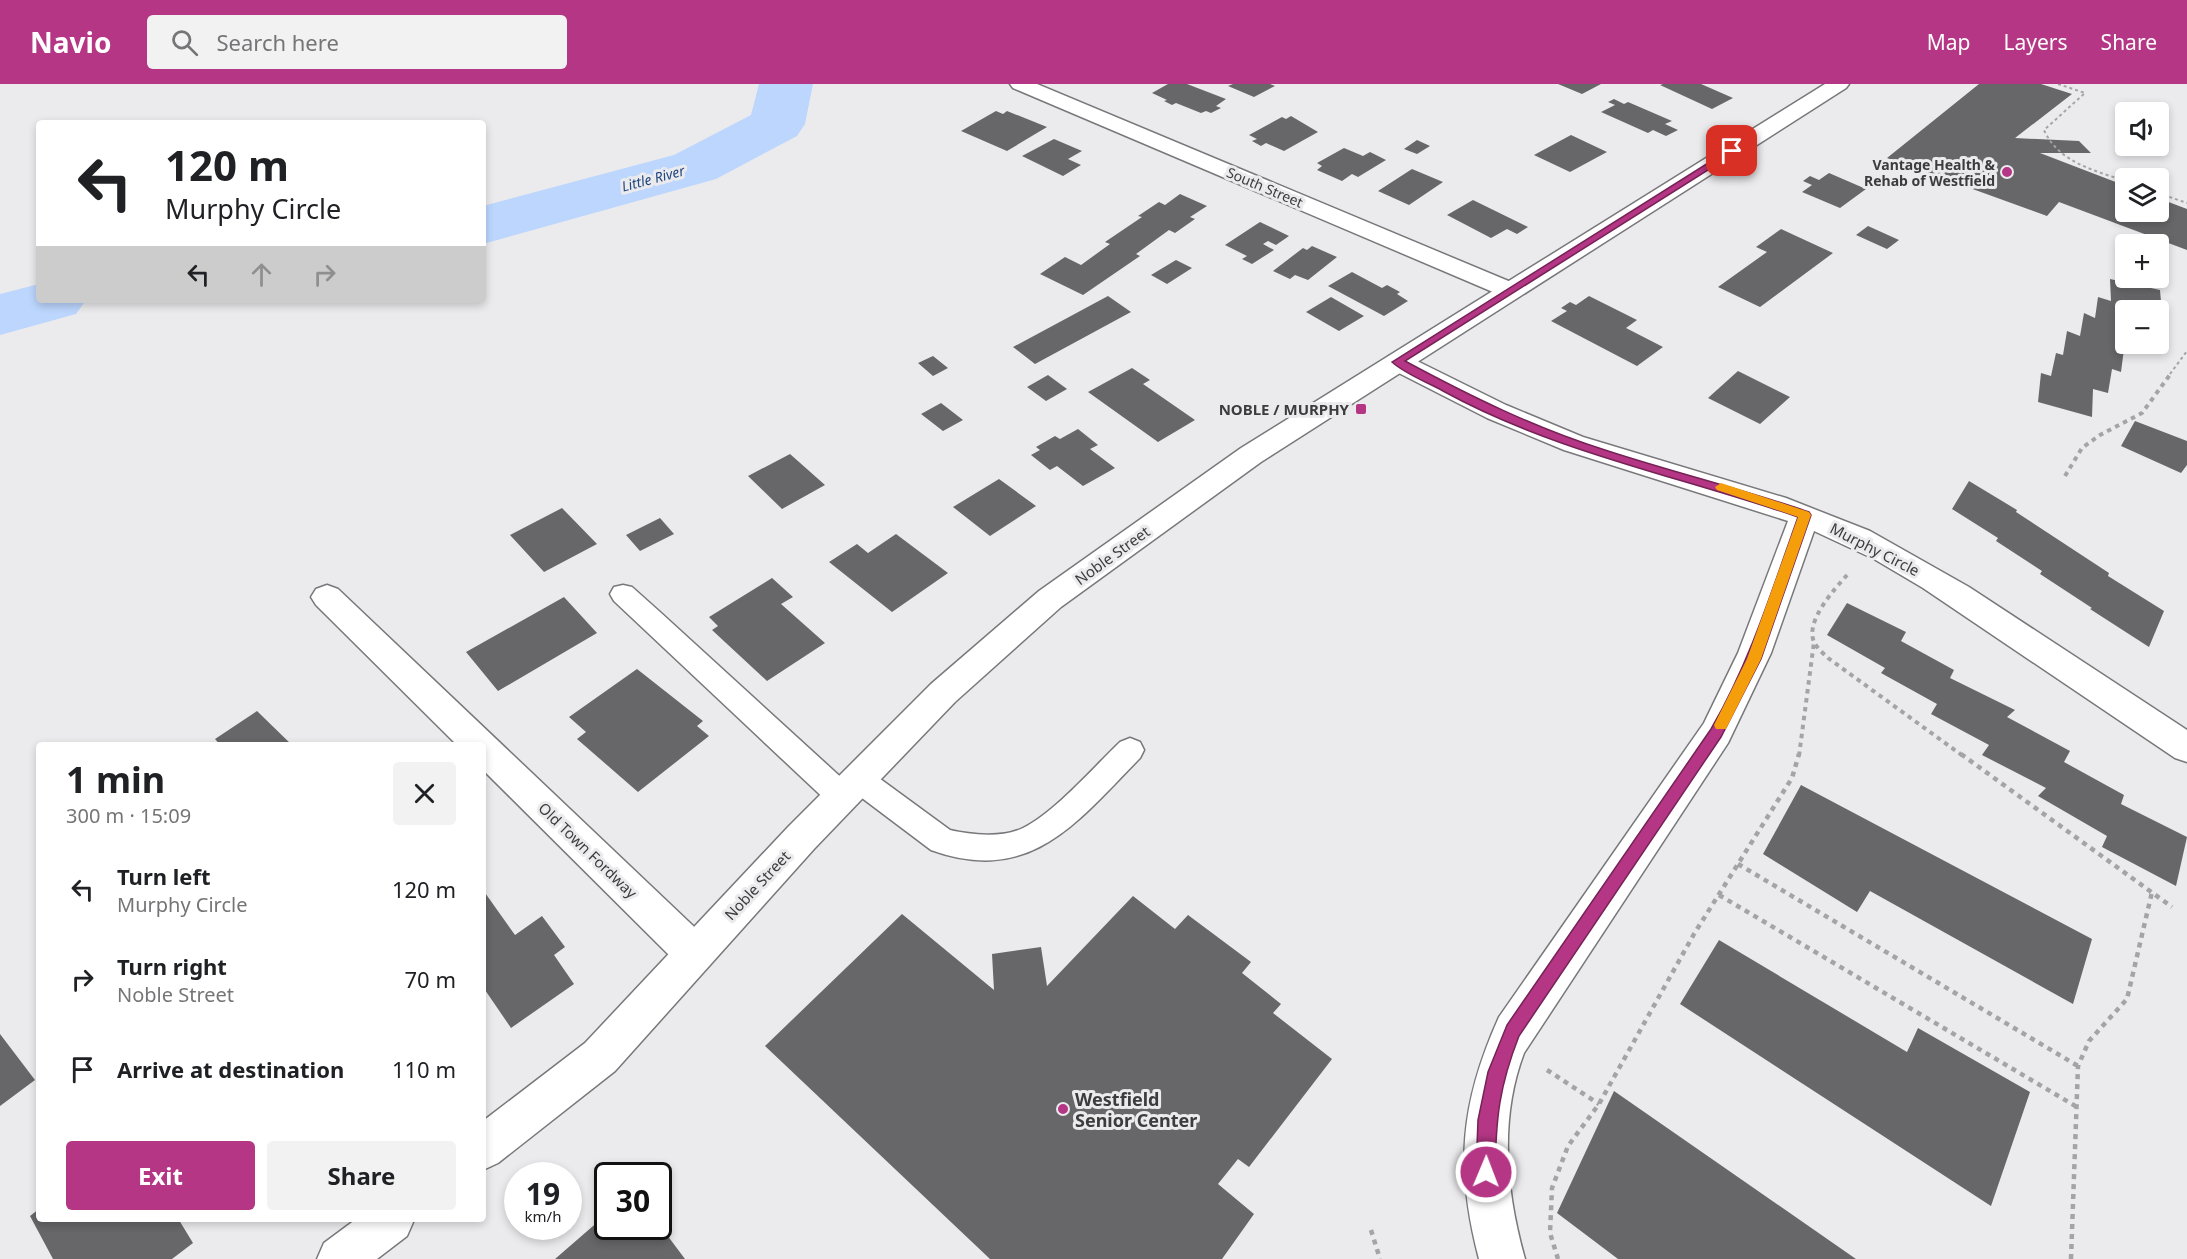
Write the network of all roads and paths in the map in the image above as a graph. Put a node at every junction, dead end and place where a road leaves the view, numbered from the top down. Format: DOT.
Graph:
graph roads {
  1 [pos="1020,84"];
  2 [pos="1839,84"];
  3 [pos="2058,84"];
  4 [pos="2115,177"];
  5 [pos="2169,197"];
  6 [pos="2187,203"];
  7 [pos="1509,290"];
  8 [pos="2187,351"];
  9 [pos="1398,362"];
  10 [pos="2065,476"];
  11 [pos="1805,515"];
  12 [pos="1848,574"];
  13 [pos="623,594"];
  14 [pos="327,597"];
  15 [pos="1814,642"];
  16 [pos="477,742"];
  17 [pos="2187,748"];
  18 [pos="1130,750"];
  19 [pos="486,751"];
  20 [pos="850,788"];
  21 [pos="1738,864"];
  22 [pos="2152,892"];
  23 [pos="1719,895"];
  24 [pos="2172,907"];
  25 [pos="694,953"];
  26 [pos="2078,1066"];
  27 [pos="1542,1067"];
  28 [pos="1599,1104"];
  29 [pos="2077,1107"];
  30 [pos="486,1146"];
  31 [pos="388,1222"];
  32 [pos="1371,1230"];
  33 [pos="340,1259"];
  34 [pos="1380,1259"];
  35 [pos="1502,1259"];
  36 [pos="1558,1259"];
  37 [pos="2071,1259"];
  1 -- 7 [label="street, South Street"];
  2 -- 7 [label="street, Noble Street"];
  3 -- 4 [label="path"];
  5 -- 6 [label="path"];
  7 -- 9 [label="street, Noble Street"];
  8 -- 10 [label="path"];
  9 -- 11 [label="street, Murphy Circle"];
  9 -- 20 [label="street, Noble Street"];
  11 -- 17 [label="street, Murphy Circle"];
  11 -- 35 [label="street"];
  12 -- 15 [label="path"];
  13 -- 20 [label="lane"];
  14 -- 16 [label="street, Old Town Fordway"];
  15 -- 21 [label="path"];
  15 -- 22 [label="path"];
  18 -- 20 [label="lane"];
  19 -- 25 [label="street, Old Town Fordway"];
  20 -- 25 [label="street, Noble Street"];
  21 -- 23 [label="path"];
  21 -- 26 [label="path"];
  22 -- 24 [label="path"];
  22 -- 26 [label="path"];
  23 -- 28 [label="path"];
  23 -- 29 [label="path"];
  25 -- 30 [label="street, Noble Street"];
  26 -- 29 [label="path"];
  27 -- 28 [label="path"];
  28 -- 36 [label="path"];
  29 -- 37 [label="path"];
  31 -- 33 [label="street"];
  32 -- 34 [label="path"];
}
